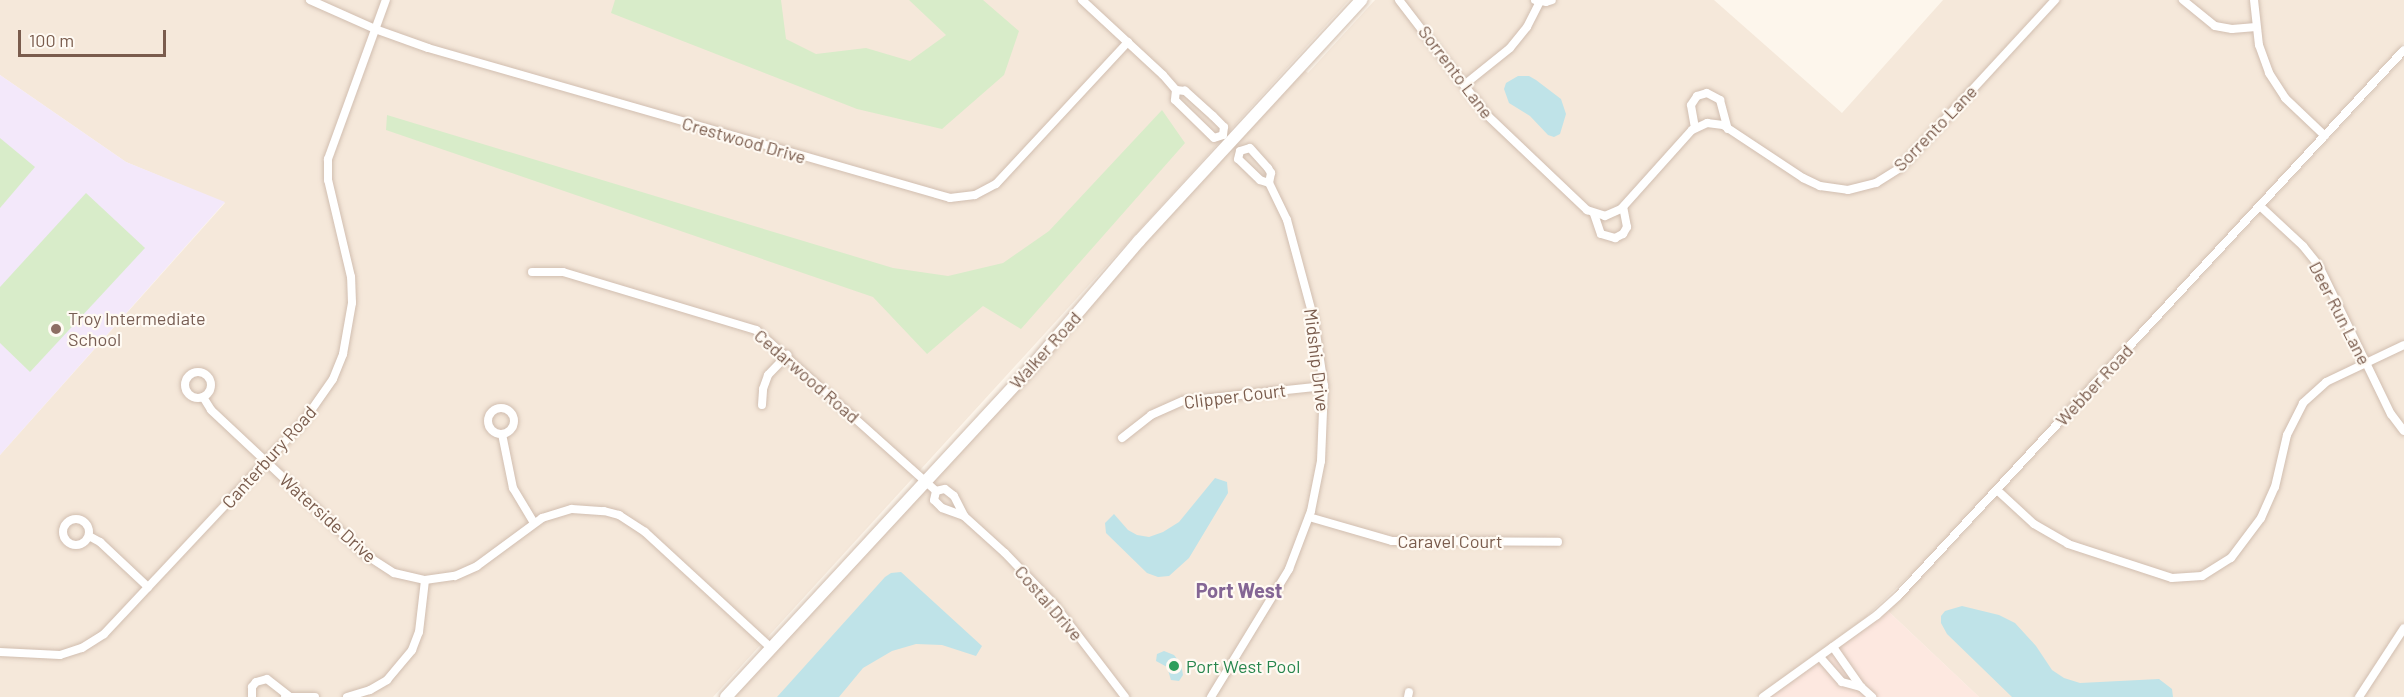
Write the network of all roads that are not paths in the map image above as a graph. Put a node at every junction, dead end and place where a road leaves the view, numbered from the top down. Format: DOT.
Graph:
graph roads {
  1 [pos="310,0"];
  2 [pos="386,0"];
  3 [pos="1082,0"];
  4 [pos="1361,0"];
  5 [pos="1400,0"];
  6 [pos="1552,0"];
  7 [pos="2055,0"];
  8 [pos="2183,0"];
  9 [pos="2254,0"];
  10 [pos="1538,1"];
  11 [pos="2256,27"];
  12 [pos="375,29"];
  13 [pos="1128,42"];
  14 [pos="2404,50"];
  15 [pos="1464,86"];
  16 [pos="1176,90"];
  17 [pos="1695,128"];
  18 [pos="1728,129"];
  19 [pos="2325,136"];
  20 [pos="1227,138"];
  21 [pos="1240,151"];
  22 [pos="1269,183"];
  23 [pos="2260,206"];
  24 [pos="1623,207"];
  25 [pos="1594,214"];
  26 [pos="532,272"];
  27 [pos="2404,345"];
  28 [pos="787,355"];
  29 [pos="2366,363"];
  30 [pos="1324,386"];
  31 [pos="203,397"];
  32 [pos="762,405"];
  33 [pos="2404,431"];
  34 [pos="502,434"];
  35 [pos="1122,438"];
  36 [pos="266,462"];
  37 [pos="925,481"];
  38 [pos="1997,490"];
  39 [pos="936,491"];
  40 [pos="964,516"];
  41 [pos="1309,517"];
  42 [pos="534,523"];
  43 [pos="89,536"];
  44 [pos="1558,542"];
  45 [pos="425,580"];
  46 [pos="148,587"];
  47 [pos="2404,628"];
  48 [pos="1833,647"];
  49 [pos="771,648"];
  50 [pos="0,652"];
  51 [pos="1820,657"];
  52 [pos="1861,687"];
  53 [pos="252,697"];
  54 [pos="287,697"];
  55 [pos="315,697"];
  56 [pos="347,697"];
  57 [pos="726,697"];
  58 [pos="1125,697"];
  59 [pos="1211,697"];
  60 [pos="1763,697"];
  61 [pos="1872,697"];
  62 [pos="2359,697"];
  1 -- 12 [label="street, Crestwood Drive"];
  2 -- 12 [label="street, Canterbury Road"];
  3 -- 13 [label="street"];
  4 -- 20 [label="street, Walker Road"];
  5 -- 15 [label="street, Sorrento Lane"];
  6 -- 10 [label="street"];
  7 -- 18 [label="street, Sorrento Lane"];
  8 -- 11 [label="street"];
  9 -- 11 [label="street"];
  10 -- 15 [label="street"];
  11 -- 19 [label="street"];
  12 -- 13 [label="street, Crestwood Drive"];
  12 -- 36 [label="street, Canterbury Road"];
  13 -- 16 [label="street"];
  14 -- 19 [label="street, Webber Road"];
  15 -- 25 [label="street, Sorrento Lane"];
  16 -- 20 [label="street"];
  16 -- 20 [label="street"];
  17 -- 18 [label="street, Sorrento Lane"];
  17 -- 18 [label="street"];
  17 -- 24 [label="street"];
  19 -- 23 [label="street, Webber Road"];
  20 -- 21 [label="street, Midship Drive"];
  20 -- 37 [label="street, Walker Road"];
  21 -- 22 [label="street, Midship Drive"];
  21 -- 22 [label="street, Midship Drive"];
  22 -- 30 [label="street, Midship Drive"];
  23 -- 29 [label="street, Deer Run Lane"];
  23 -- 38 [label="street, Webber Road"];
  24 -- 25 [label="street"];
  24 -- 25 [label="street, Sorrento Lane"];
  26 -- 28 [label="street, Cedarwood Road"];
  27 -- 29 [label="street"];
  28 -- 32 [label="street"];
  28 -- 37 [label="street, Cedarwood Road"];
  29 -- 33 [label="street, Deer Run Lane"];
  29 -- 38 [label="street"];
  30 -- 35 [label="street, Clipper Court"];
  30 -- 41 [label="street, Midship Drive"];
  31 -- 36 [label="street, Waterside Drive"];
  34 -- 42 [label="street"];
  36 -- 45 [label="street, Waterside Drive"];
  36 -- 46 [label="street, Canterbury Road"];
  37 -- 39 [label="street, Costal Drive"];
  37 -- 49 [label="street, Walker Road"];
  38 -- 48 [label="street, Webber Road"];
  39 -- 40 [label="street, Costal Drive"];
  39 -- 40 [label="street, Costal Drive"];
  40 -- 58 [label="street, Costal Drive"];
  41 -- 44 [label="street, Caravel Court"];
  41 -- 59 [label="street, Midship Drive"];
  42 -- 45 [label="street, Waterside Drive"];
  42 -- 49 [label="street, Waterside Drive"];
  43 -- 46 [label="street"];
  45 -- 56 [label="street"];
  46 -- 50 [label="street, Canterbury Road"];
  47 -- 62 [label="street"];
  48 -- 51 [label="street, Webber Road"];
  48 -- 52 [label="street"];
  49 -- 57 [label="street, Walker Road"];
  51 -- 52 [label="street"];
  51 -- 60 [label="street, Webber Road"];
  52 -- 61 [label="street"];
  53 -- 54 [label="street"];
  54 -- 55 [label="street"];
}
